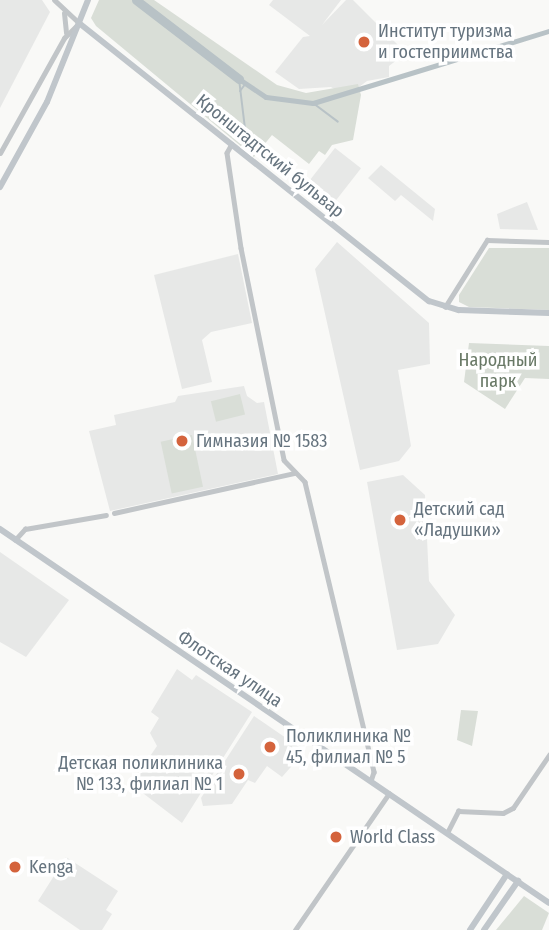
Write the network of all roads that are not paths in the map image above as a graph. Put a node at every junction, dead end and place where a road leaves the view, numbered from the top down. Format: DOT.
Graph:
graph roads {
  1 [pos="54,0"];
  2 [pos="88,0"];
  3 [pos="64,13"];
  4 [pos="79,23"];
  5 [pos="64,38"];
  6 [pos="232,144"];
  7 [pos="0,153"];
  8 [pos="0,187"];
  9 [pos="549,243"];
  10 [pos="445,308"];
  11 [pos="549,313"];
  12 [pos="296,473"];
  13 [pos="114,513"];
  14 [pos="106,515"];
  15 [pos="0,529"];
  16 [pos="15,540"];
  17 [pos="549,755"];
  18 [pos="371,781"];
  19 [pos="389,793"];
  20 [pos="447,833"];
  21 [pos="507,874"];
  22 [pos="518,881"];
  23 [pos="549,903"];
  24 [pos="295,930"];
  25 [pos="470,930"];
  26 [pos="484,930"];
  1 -- 3 [label="street"];
  2 -- 4 [label="main road"];
  3 -- 4 [label="street"];
  3 -- 5 [label="street"];
  4 -- 5 [label="street"];
  4 -- 6 [label="main road, Кронштадтский бульвар"];
  4 -- 8 [label="main road"];
  5 -- 7 [label="street"];
  6 -- 10 [label="main road, Кронштадтский бульвар"];
  6 -- 12 [label="street"];
  9 -- 10 [label="street"];
  10 -- 11 [label="main road, Кронштадтский бульвар"];
  12 -- 13 [label="street"];
  12 -- 18 [label="street"];
  14 -- 16 [label="street"];
  15 -- 16 [label="main road, Флотская улица"];
  16 -- 18 [label="main road, Флотская улица"];
  17 -- 20 [label="street"];
  18 -- 19 [label="main road, Флотская улица"];
  19 -- 20 [label="main road, Флотская улица"];
  19 -- 24 [label="street"];
  20 -- 21 [label="main road, Флотская улица"];
  21 -- 22 [label="main road, Флотская улица"];
  21 -- 25 [label="main road"];
  22 -- 23 [label="main road, Флотская улица"];
  22 -- 26 [label="main road"];
}
